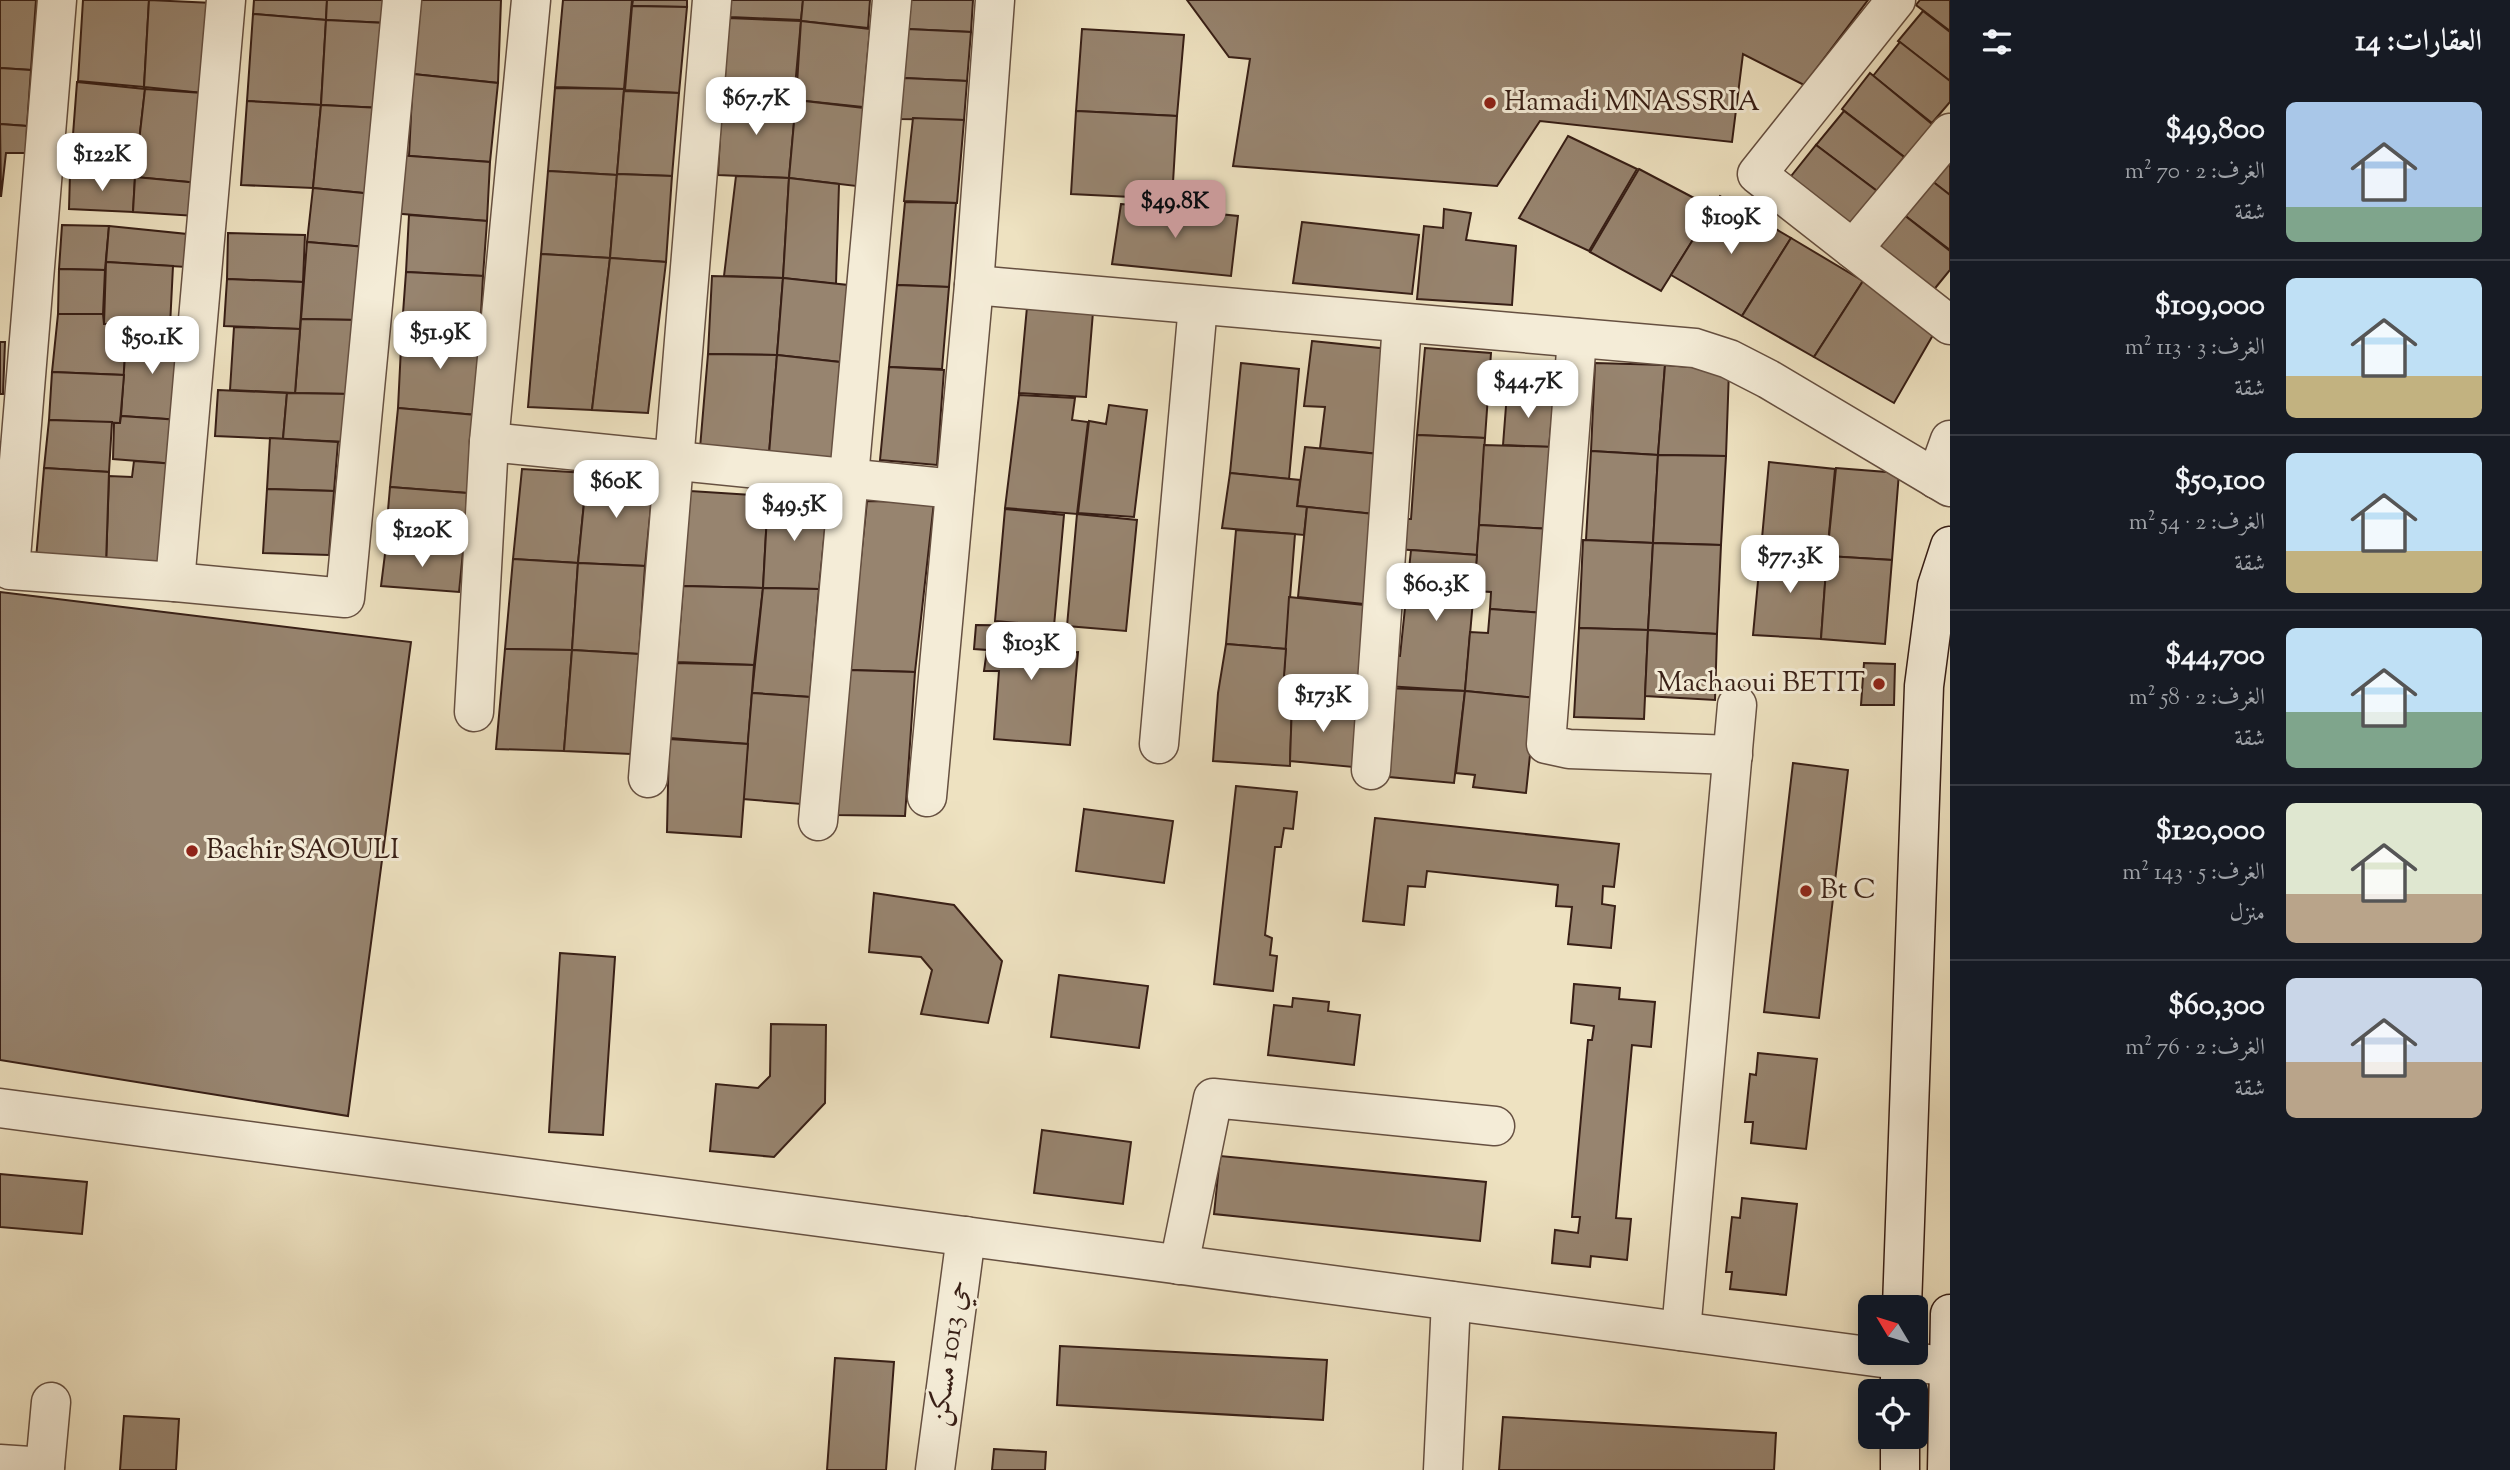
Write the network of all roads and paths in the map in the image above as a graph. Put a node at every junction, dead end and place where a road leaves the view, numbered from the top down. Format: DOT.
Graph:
graph roads {
  1 [pos="57,0"];
  2 [pos="226,0"];
  3 [pos="402,0"];
  4 [pos="531,0"];
  5 [pos="712,0"];
  6 [pos="892,0"];
  7 [pos="995,0"];
  8 [pos="1896,0"];
  9 [pos="1950,133"];
  10 [pos="1853,248"];
  11 [pos="974,285"];
  12 [pos="1198,305"];
  13 [pos="1402,323"];
  14 [pos="1950,325"];
  15 [pos="1577,338"];
  16 [pos="1950,440"];
  17 [pos="489,442"];
  18 [pos="673,460"];
  19 [pos="849,478"];
  20 [pos="1943,483"];
  21 [pos="955,489"];
  22 [pos="1950,546"];
  23 [pos="174,582"];
  24 [pos="1737,705"];
  25 [pos="474,712"];
  26 [pos="1159,744"];
  27 [pos="1733,755"];
  28 [pos="1371,770"];
  29 [pos="648,778"];
  30 [pos="927,797"];
  31 [pos="818,821"];
  32 [pos="0,1108"];
  33 [pos="1494,1126"];
  34 [pos="966,1236"];
  35 [pos="1179,1265"];
  36 [pos="1902,1295"];
  37 [pos="1451,1301"];
  38 [pos="1950,1314"];
  39 [pos="1681,1331"];
  40 [pos="1949,1367"];
  41 [pos="1900,1368"];
  42 [pos="51,1402"];
  43 [pos="1900,1449"];
  44 [pos="0,1464"];
  45 [pos="45,1469"];
  46 [pos="935,1470"];
  47 [pos="1443,1470"];
  48 [pos="1900,1470"];
  49 [pos="1947,1470"];
  1 -- 23 [label="street"];
  2 -- 23 [label="street"];
  3 -- 23 [label="street"];
  4 -- 17 [label="street"];
  5 -- 18 [label="street"];
  6 -- 19 [label="street"];
  7 -- 11 [label="street"];
  8 -- 10 [label="street"];
  9 -- 10 [label="street"];
  10 -- 14 [label="street"];
  11 -- 12 [label="street"];
  11 -- 21 [label="street"];
  12 -- 13 [label="street"];
  12 -- 26 [label="street"];
  13 -- 15 [label="street"];
  13 -- 28 [label="street"];
  15 -- 20 [label="street"];
  15 -- 27 [label="street"];
  16 -- 20 [label="street"];
  17 -- 18 [label="street"];
  17 -- 25 [label="street"];
  18 -- 19 [label="street"];
  18 -- 29 [label="street"];
  19 -- 21 [label="street"];
  19 -- 31 [label="street"];
  21 -- 30 [label="street"];
  22 -- 36 [label="street"];
  24 -- 27 [label="street"];
  27 -- 39 [label="street"];
  32 -- 34 [label="street"];
  33 -- 35 [label="street"];
  34 -- 35 [label="street"];
  34 -- 46 [label="street, حي 1013 مسكن"];
  35 -- 37 [label="street"];
  37 -- 39 [label="street"];
  37 -- 47 [label="street"];
  38 -- 40 [label="street"];
  39 -- 41 [label="street"];
  40 -- 41 [label="street"];
  40 -- 49 [label="street"];
  42 -- 45 [label="street"];
  43 -- 48 [label="street"];
  44 -- 45 [label="street"];
}
